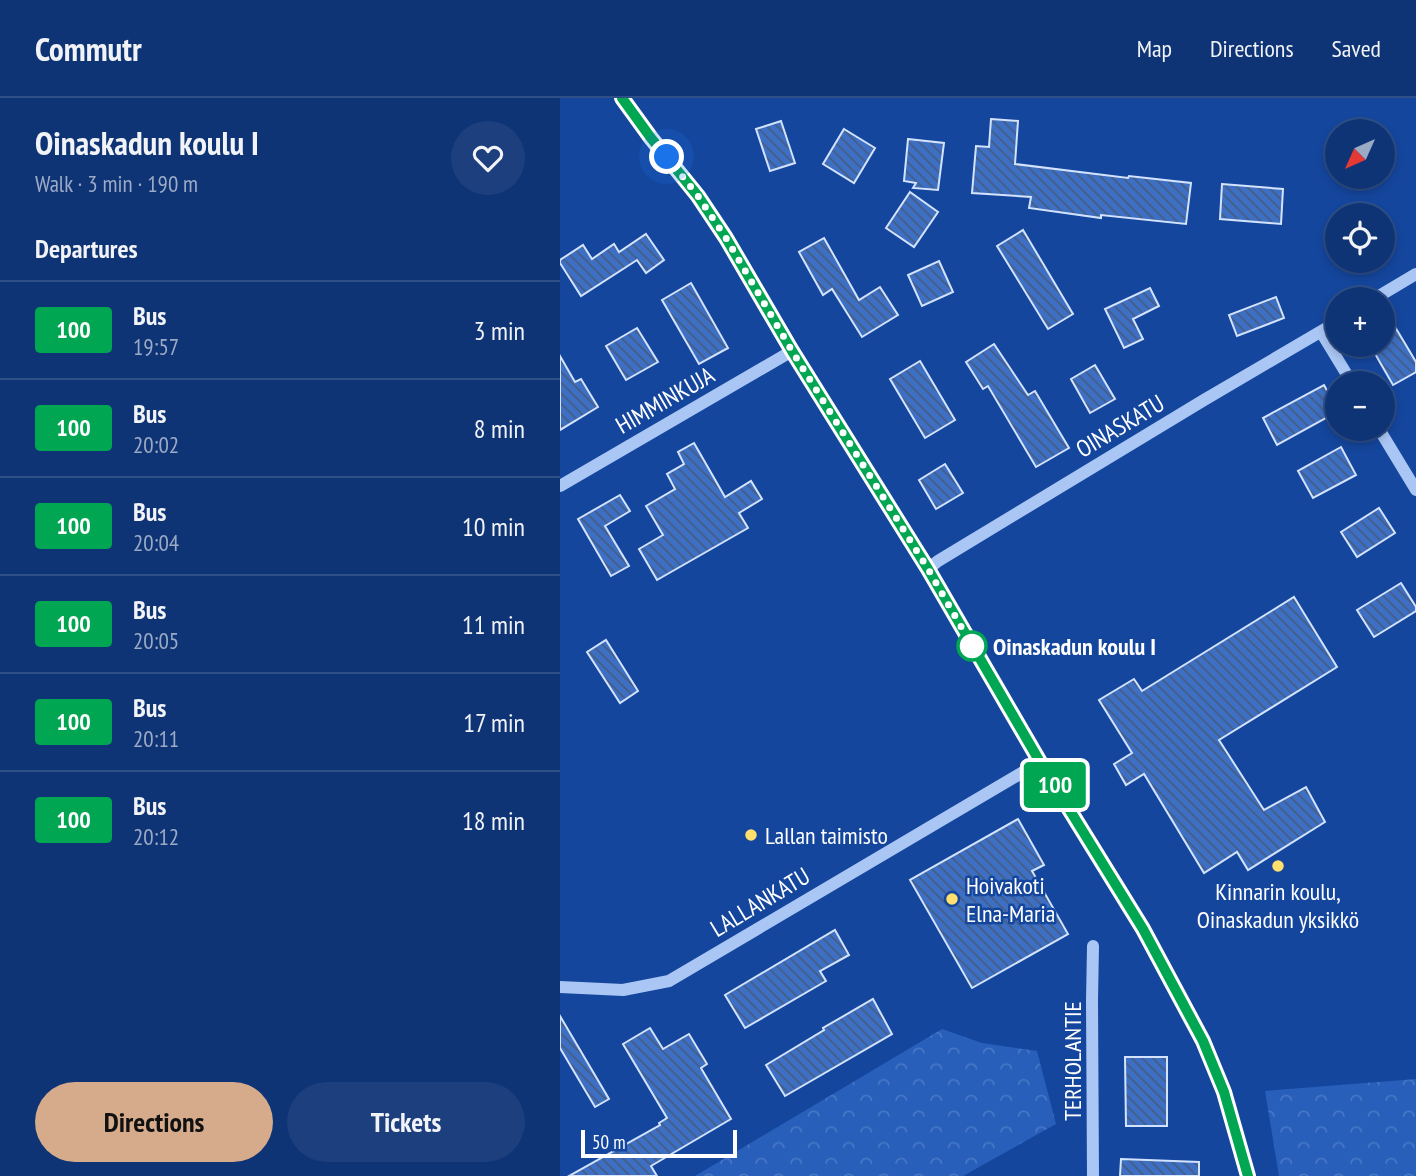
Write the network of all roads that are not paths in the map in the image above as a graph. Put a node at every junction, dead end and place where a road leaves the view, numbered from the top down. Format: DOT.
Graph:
graph roads {
  1 [pos="622,98"];
  2 [pos="1416,274"];
  3 [pos="1394,287"];
  4 [pos="1325,330"];
  5 [pos="1321,332"];
  6 [pos="792,351"];
  7 [pos="1345,371"];
  8 [pos="1386,441"];
  9 [pos="560,486"];
  10 [pos="1416,490"];
  11 [pos="928,569"];
  12 [pos="1040,762"];
  13 [pos="1093,946"];
  14 [pos="560,987"];
  15 [pos="1093,1176"];
  16 [pos="1248,1176"];
  1 -- 6 [label="street"];
  2 -- 3 [label="street"];
  4 -- 5 [label="street, OINASKATU"];
  5 -- 7 [label="street"];
  5 -- 11 [label="street, OINASKATU"];
  6 -- 9 [label="street, HIMMINKUJA"];
  6 -- 11 [label="street"];
  8 -- 10 [label="street"];
  11 -- 12 [label="street"];
  12 -- 14 [label="street, LALLANKATU"];
  12 -- 16 [label="street"];
  13 -- 15 [label="street, TERHOLANTIE"];
}
